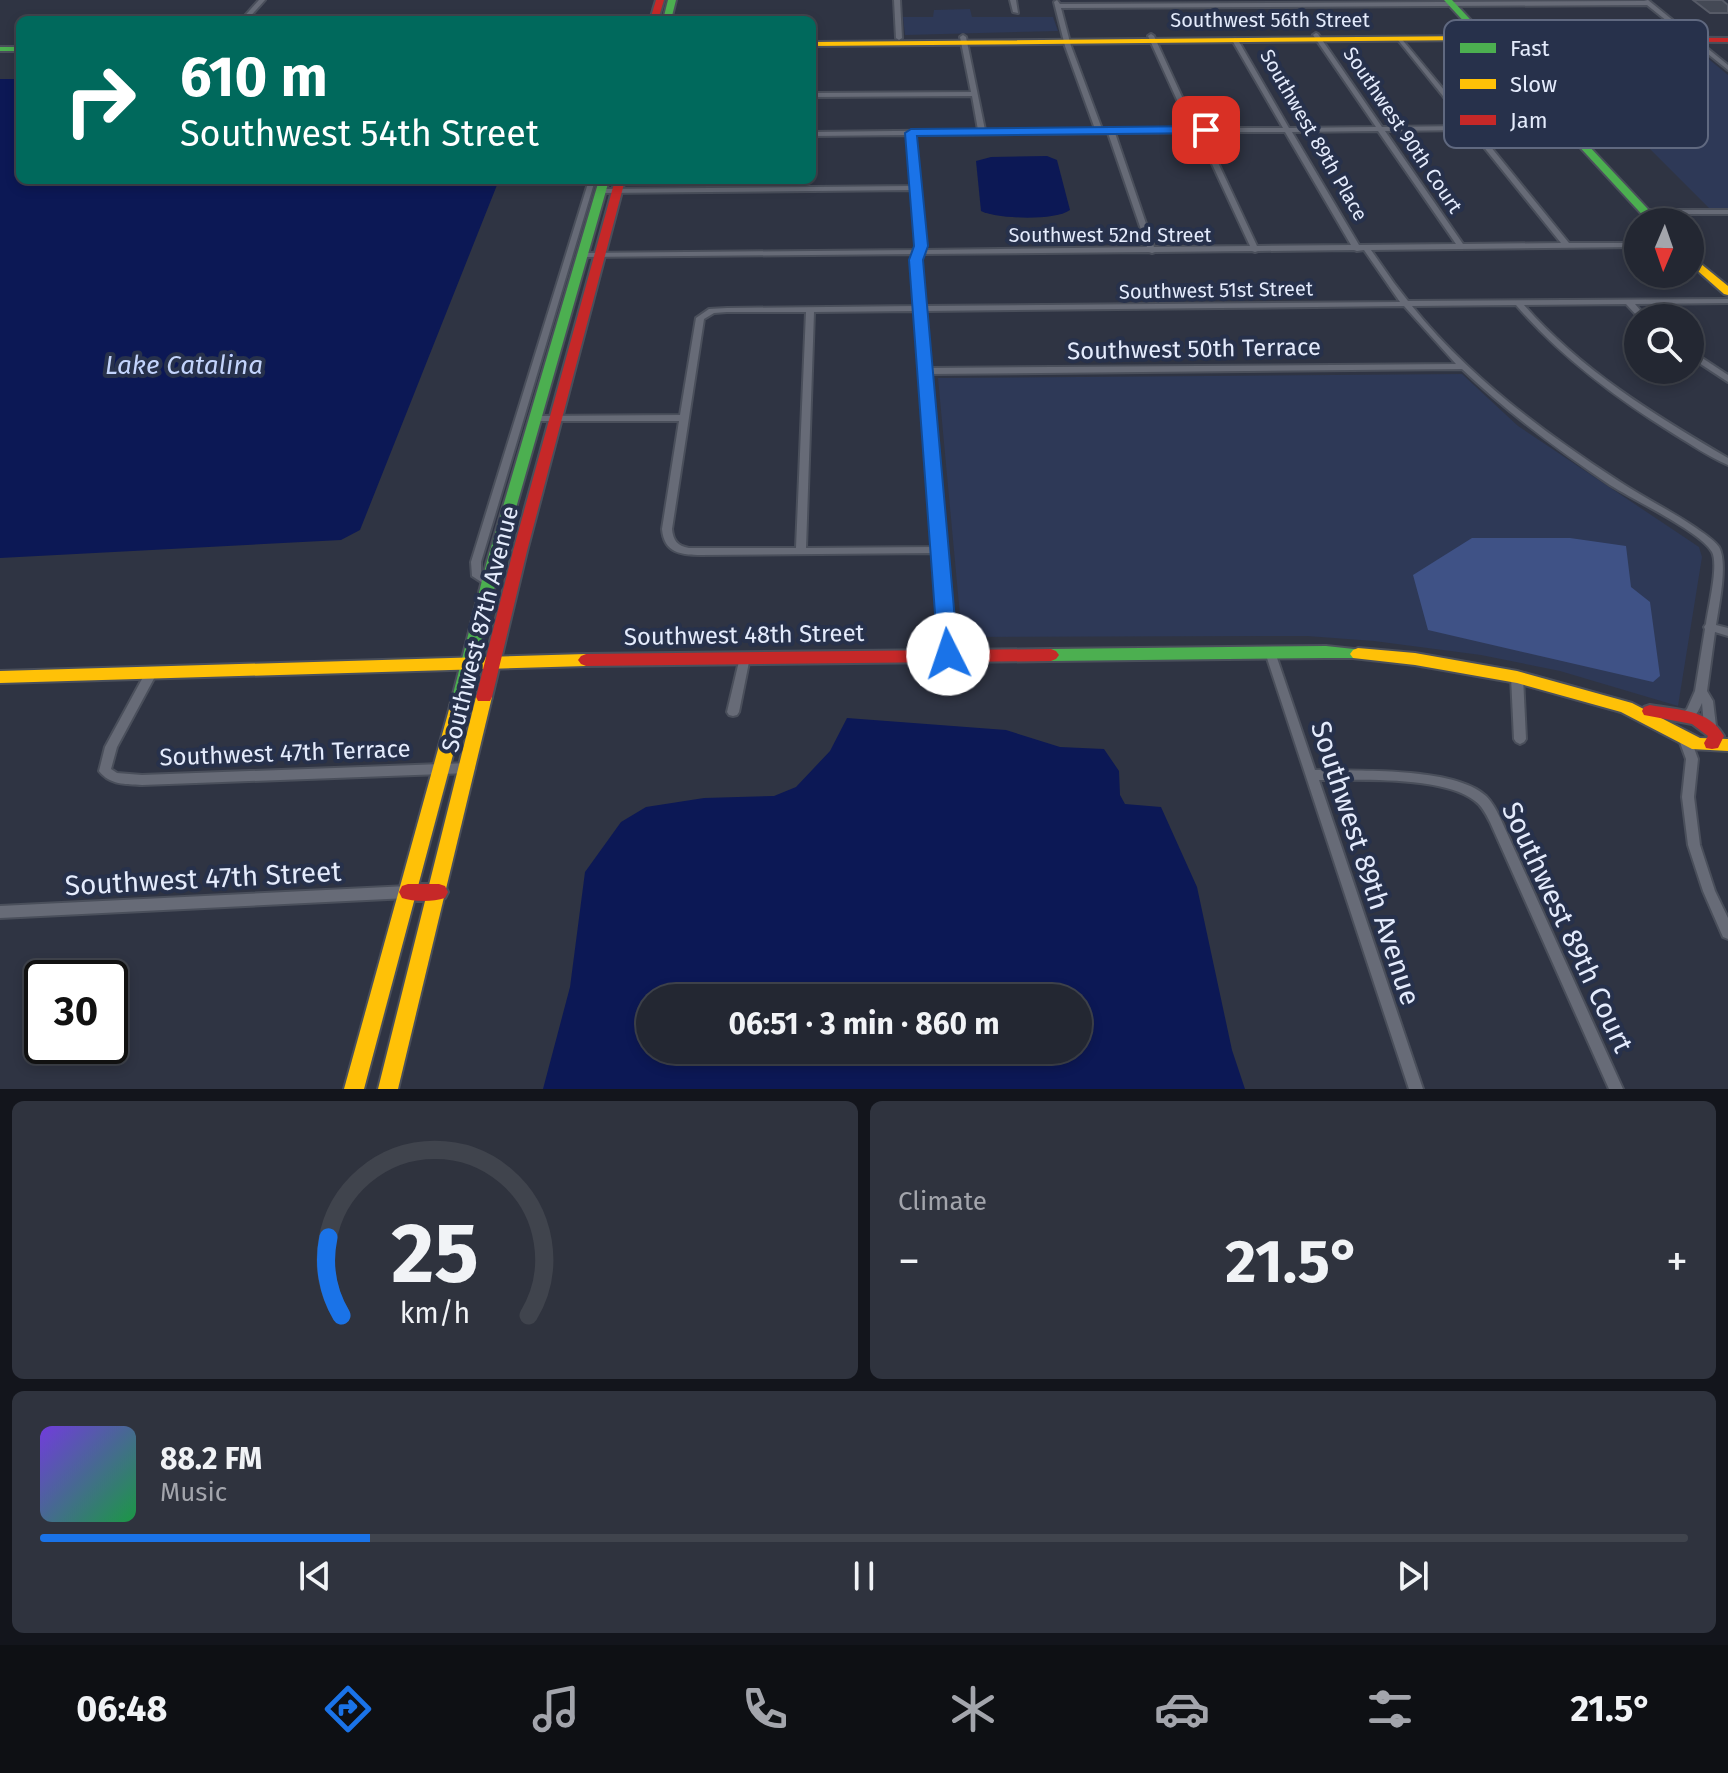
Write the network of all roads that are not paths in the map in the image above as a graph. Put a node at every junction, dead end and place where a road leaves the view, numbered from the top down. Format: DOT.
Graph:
graph roads {
  1 [pos="262,0"];
  2 [pos="897,0"];
  3 [pos="1013,0"];
  4 [pos="1368,2"];
  5 [pos="1449,2"];
  6 [pos="1647,2"];
  7 [pos="1057,3"];
  8 [pos="1016,12"];
  9 [pos="248,16"];
  10 [pos="1466,20"];
  11 [pos="1669,20"];
  12 [pos="1444,36"];
  13 [pos="1317,37"];
  14 [pos="1444,37"];
  15 [pos="899,38"];
  16 [pos="1152,38"];
  17 [pos="1067,39"];
  18 [pos="1400,39"];
  19 [pos="964,40"];
  20 [pos="1235,40"];
  21 [pos="816,41"];
  22 [pos="816,41"];
  23 [pos="1708,52"];
  24 [pos="1728,68"];
  25 [pos="1444,93"];
  26 [pos="975,94"];
  27 [pos="816,95"];
  28 [pos="1380,128"];
  29 [pos="1444,128"];
  30 [pos="1288,129"];
  31 [pos="1197,130"];
  32 [pos="1099,131"];
  33 [pos="1111,131"];
  34 [pos="982,132"];
  35 [pos="911,133"];
  36 [pos="816,134"];
  37 [pos="1488,148"];
  38 [pos="1586,148"];
  39 [pos="599,184"];
  40 [pos="619,185"];
  41 [pos="916,188"];
  42 [pos="1642,208"];
  43 [pos="1728,212"];
  44 [pos="1704,214"];
  45 [pos="1624,245"];
  46 [pos="1567,246"];
  47 [pos="1461,247"];
  48 [pos="1362,249"];
  49 [pos="1255,250"];
  50 [pos="1152,251"];
  51 [pos="918,253"];
  52 [pos="583,255"];
  53 [pos="600,255"];
  54 [pos="1704,271"];
  55 [pos="1728,292"];
  56 [pos="1728,301"];
  57 [pos="1628,302"];
  58 [pos="1518,303"];
  59 [pos="1406,304"];
  60 [pos="920,308"];
  61 [pos="810,309"];
  62 [pos="554,327"];
  63 [pos="580,327"];
  64 [pos="1704,363"];
  65 [pos="1464,366"];
  66 [pos="925,371"];
  67 [pos="1728,379"];
  68 [pos="556,418"];
  69 [pos="684,418"];
  70 [pos="536,419"];
  71 [pos="1728,462"];
  72 [pos="940,550"];
  73 [pos="801,551"];
  74 [pos="489,583"];
  75 [pos="1709,627"];
  76 [pos="1728,632"];
  77 [pos="1270,652"];
  78 [pos="948,654"];
  79 [pos="745,657"];
  80 [pos="470,661"];
  81 [pos="494,661"];
  82 [pos="152,671"];
  83 [pos="0,677"];
  84 [pos="1517,677"];
  85 [pos="1701,691"];
  86 [pos="733,712"];
  87 [pos="1682,726"];
  88 [pos="1728,734"];
  89 [pos="1710,736"];
  90 [pos="1520,739"];
  91 [pos="1728,745"];
  92 [pos="1692,759"];
  93 [pos="442,768"];
  94 [pos="469,768"];
  95 [pos="1311,775"];
  96 [pos="408,892"];
  97 [pos="439,892"];
  98 [pos="0,912"];
  99 [pos="1728,933"];
  100 [pos="354,1089"];
  101 [pos="388,1089"];
  102 [pos="1416,1089"];
  103 [pos="1616,1089"];
  1 -- 9 [label="street"];
  2 -- 15 [label="street"];
  3 -- 8 [label="street"];
  4 -- 5 [label="street"];
  4 -- 7 [label="street"];
  5 -- 6 [label="street"];
  5 -- 10 [label="main road"];
  6 -- 11 [label="street"];
  7 -- 17 [label="street"];
  12 -- 13 [label="main road, Southwest 56th Street"];
  13 -- 16 [label="main road, Southwest 56th Street"];
  13 -- 18 [label="main road, Southwest 56th Street"];
  13 -- 20 [label="main road, Southwest 56th Street"];
  13 -- 28 [label="street, Southwest 90th Court"];
  14 -- 18 [label="main road, Southwest 56th Street"];
  15 -- 19 [label="main road, Southwest 56th Street"];
  15 -- 21 [label="main road, Southwest 56th Street"];
  16 -- 17 [label="main road, Southwest 56th Street"];
  16 -- 20 [label="main road, Southwest 56th Street"];
  16 -- 31 [label="street"];
  17 -- 19 [label="main road, Southwest 56th Street"];
  17 -- 32 [label="street"];
  18 -- 25 [label="street"];
  19 -- 22 [label="main road, Southwest 56th Street"];
  19 -- 26 [label="street"];
  20 -- 30 [label="street, Southwest 89th Place"];
  23 -- 24 [label="street"];
  26 -- 27 [label="street"];
  26 -- 34 [label="street"];
  28 -- 29 [label="street"];
  28 -- 30 [label="street"];
  28 -- 47 [label="street, Southwest 90th Court"];
  30 -- 31 [label="street"];
  30 -- 48 [label="street, Southwest 89th Place"];
  31 -- 33 [label="street"];
  31 -- 49 [label="street"];
  32 -- 33 [label="street"];
  32 -- 34 [label="street"];
  33 -- 50 [label="street"];
  34 -- 35 [label="street"];
  35 -- 36 [label="street"];
  35 -- 41 [label="street"];
  37 -- 46 [label="street"];
  38 -- 42 [label="main road"];
  39 -- 40 [label="street"];
  39 -- 52 [label="main road, Southwest 87th Avenue"];
  39 -- 62 [label="street, Southwest 87th Avenue"];
  40 -- 41 [label="street"];
  40 -- 53 [label="main road, Southwest 87th Avenue"];
  41 -- 51 [label="street"];
  43 -- 44 [label="street"];
  45 -- 46 [label="street, Southwest 52nd Street"];
  46 -- 47 [label="street, Southwest 52nd Street"];
  47 -- 48 [label="street, Southwest 52nd Street"];
  48 -- 49 [label="street, Southwest 52nd Street"];
  48 -- 59 [label="street, Southwest 89th Place"];
  49 -- 50 [label="street, Southwest 52nd Street"];
  50 -- 51 [label="street, Southwest 52nd Street"];
  51 -- 53 [label="street, Southwest 52nd Street"];
  51 -- 60 [label="street"];
  52 -- 53 [label="street, Southwest 52nd Street"];
  52 -- 62 [label="main road, Southwest 87th Avenue"];
  53 -- 63 [label="main road, Southwest 87th Avenue"];
  54 -- 55 [label="main road"];
  56 -- 57 [label="street, Southwest 51st Street"];
  57 -- 58 [label="street, Southwest 51st Street"];
  58 -- 59 [label="street, Southwest 51st Street"];
  58 -- 71 [label="street"];
  59 -- 60 [label="street, Southwest 51st Street"];
  59 -- 65 [label="street, Southwest 89th Place"];
  60 -- 61 [label="street, Southwest 51st Street"];
  60 -- 66 [label="street"];
  61 -- 69 [label="street, Southwest 51st Street"];
  61 -- 73 [label="street"];
  62 -- 63 [label="main road"];
  62 -- 70 [label="main road, Southwest 87th Avenue"];
  62 -- 74 [label="street, Southwest 87th Avenue"];
  63 -- 68 [label="main road, Southwest 87th Avenue"];
  64 -- 67 [label="street"];
  65 -- 66 [label="street, Southwest 50th Terrace"];
  65 -- 75 [label="street, Southwest 89th Place"];
  66 -- 72 [label="street"];
  68 -- 69 [label="street"];
  68 -- 70 [label="street"];
  68 -- 81 [label="main road, Southwest 87th Avenue"];
  69 -- 73 [label="street"];
  70 -- 74 [label="main road, Southwest 87th Avenue"];
  72 -- 73 [label="street"];
  72 -- 78 [label="street"];
  74 -- 80 [label="main road, Southwest 87th Avenue"];
  75 -- 76 [label="street"];
  75 -- 85 [label="street, Southwest 89th Place"];
  77 -- 78 [label="main road, Southwest 48th Street"];
  77 -- 84 [label="main road, Southwest 48th Street"];
  77 -- 95 [label="street, Southwest 89th Avenue"];
  78 -- 79 [label="main road, Southwest 48th Street"];
  79 -- 81 [label="main road, Southwest 48th Street"];
  79 -- 86 [label="street"];
  80 -- 81 [label="main road, Southwest 48th Street"];
  80 -- 82 [label="main road, Southwest 48th Street"];
  80 -- 93 [label="main road, Southwest 87th Avenue"];
  81 -- 94 [label="main road, Southwest 87th Avenue"];
  82 -- 83 [label="main road, Southwest 48th Street"];
  82 -- 93 [label="street, Southwest 47th Terrace"];
  84 -- 87 [label="main road, Southwest 48th Street"];
  84 -- 90 [label="street"];
  85 -- 87 [label="street, Southwest 89th Place"];
  85 -- 89 [label="street, Southwest 89th Place"];
  87 -- 89 [label="main road, Southwest 48th Street"];
  87 -- 89 [label="main road, Southwest 48th Street"];
  87 -- 92 [label="street"];
  88 -- 89 [label="main road, Southwest 48th Street"];
  89 -- 91 [label="main road, Southwest 48th Street"];
  89 -- 92 [label="street"];
  92 -- 99 [label="street"];
  93 -- 94 [label="street, Southwest 47th Terrace"];
  93 -- 96 [label="main road, Southwest 87th Avenue"];
  94 -- 97 [label="main road, Southwest 87th Avenue"];
  95 -- 102 [label="street, Southwest 89th Avenue"];
  95 -- 103 [label="street, Southwest 89th Court"];
  96 -- 97 [label="main road"];
  96 -- 98 [label="street, Southwest 47th Street"];
  96 -- 100 [label="main road, Southwest 87th Avenue"];
  97 -- 101 [label="main road, Southwest 87th Avenue"];
}
